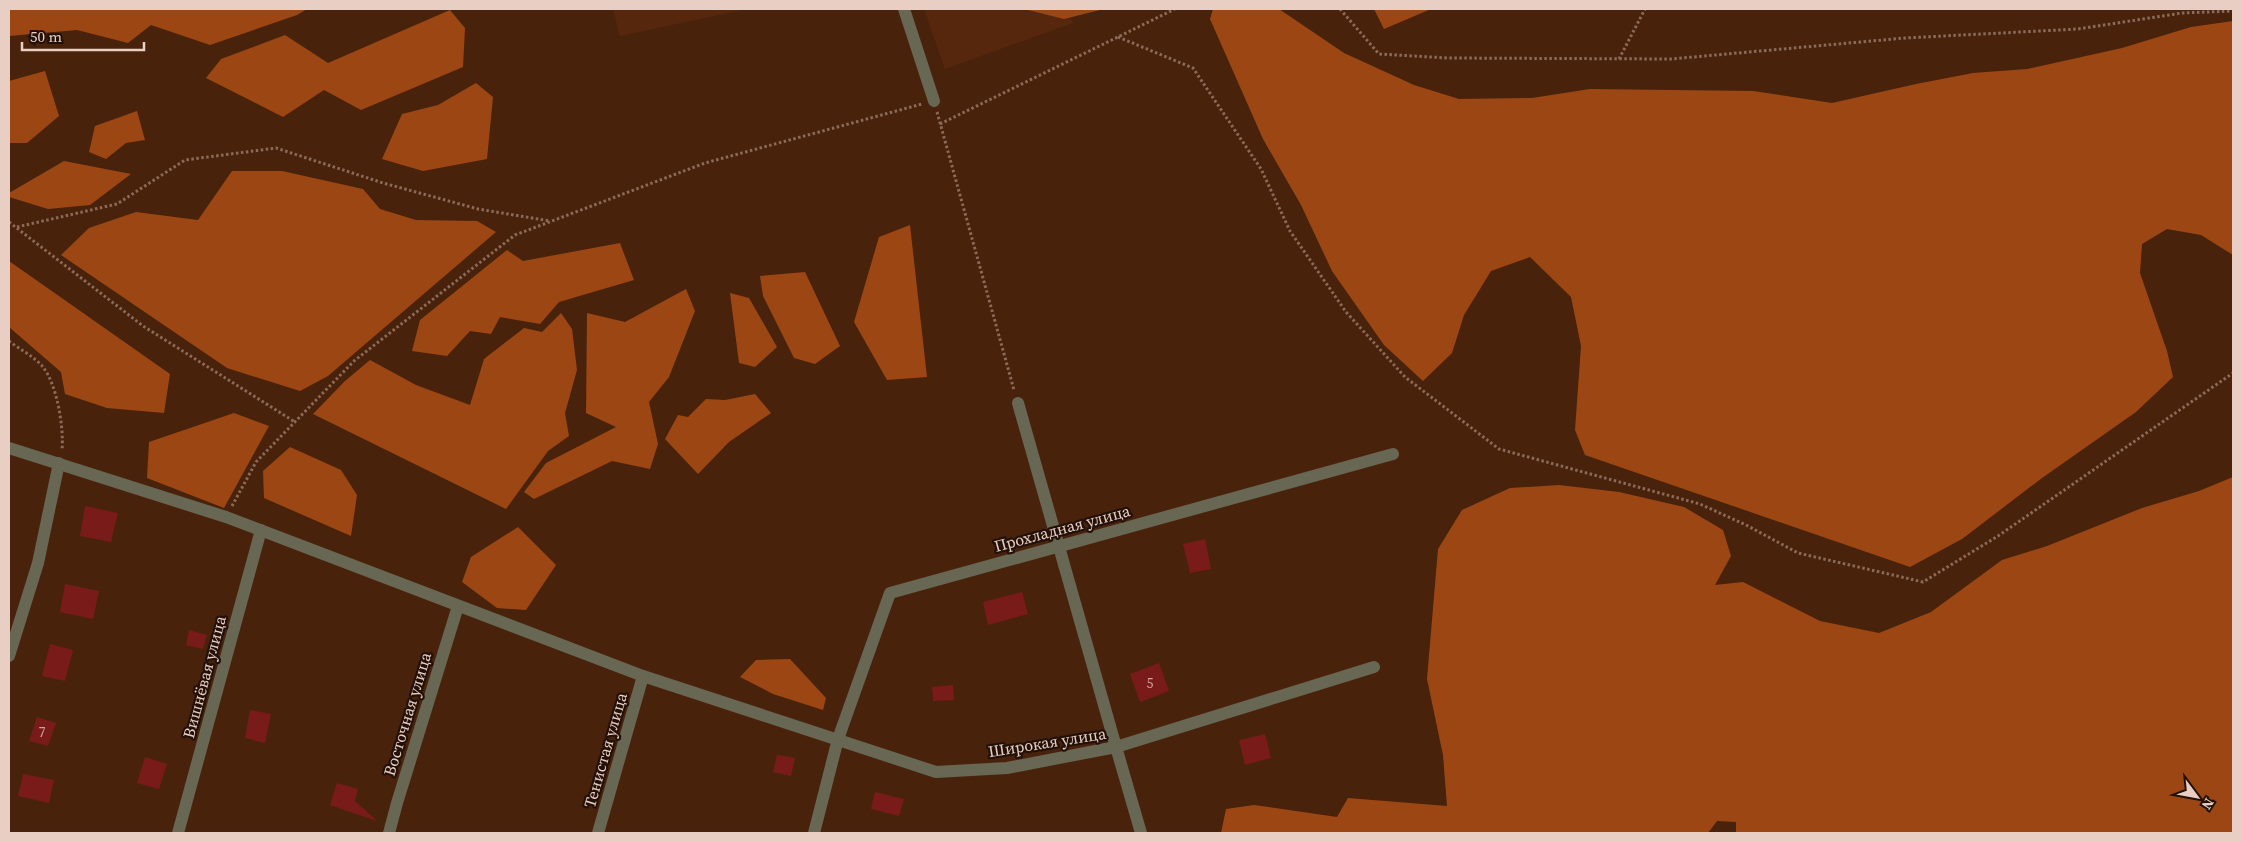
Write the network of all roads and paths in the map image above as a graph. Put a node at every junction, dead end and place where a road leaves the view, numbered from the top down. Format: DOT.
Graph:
graph roads {
  1 [pos="904,9"];
  2 [pos="1175,9"];
  3 [pos="1340,9"];
  4 [pos="1645,9"];
  5 [pos="2233,10"];
  6 [pos="1118,37"];
  7 [pos="1619,59"];
  8 [pos="934,101"];
  9 [pos="940,124"];
  10 [pos="550,221"];
  11 [pos="9,222"];
  12 [pos="17,227"];
  13 [pos="9,341"];
  14 [pos="2233,373"];
  15 [pos="1018,403"];
  16 [pos="295,422"];
  17 [pos="9,448"];
  18 [pos="1393,454"];
  19 [pos="59,463"];
  20 [pos="226,517"];
  21 [pos="261,530"];
  22 [pos="1057,546"];
  23 [pos="458,606"];
  24 [pos="9,656"];
  25 [pos="1374,667"];
  26 [pos="643,676"];
  27 [pos="838,739"];
  28 [pos="1116,747"];
  29 [pos="178,833"];
  30 [pos="390,833"];
  31 [pos="598,833"];
  32 [pos="814,833"];
  33 [pos="1141,833"];
  1 -- 8 [label="street"];
  2 -- 6 [label="path"];
  3 -- 7 [label="path"];
  4 -- 7 [label="path"];
  5 -- 7 [label="path"];
  6 -- 9 [label="path"];
  6 -- 14 [label="path"];
  8 -- 9 [label="path"];
  8 -- 10 [label="path"];
  9 -- 15 [label="path"];
  10 -- 12 [label="path"];
  10 -- 16 [label="path"];
  11 -- 12 [label="path"];
  12 -- 16 [label="path"];
  13 -- 19 [label="path"];
  15 -- 22 [label="street"];
  16 -- 20 [label="path"];
  17 -- 19 [label="street, Широкая улица"];
  18 -- 22 [label="street, Прохладная улица"];
  19 -- 20 [label="street, Широкая улица"];
  19 -- 24 [label="street"];
  20 -- 21 [label="street, Широкая улица"];
  21 -- 23 [label="street, Широкая улица"];
  21 -- 29 [label="street, Вишнёвая улица"];
  22 -- 27 [label="street, Прохладная улица"];
  22 -- 28 [label="street"];
  23 -- 26 [label="street, Широкая улица"];
  23 -- 30 [label="street, Восточная улица"];
  25 -- 28 [label="street"];
  26 -- 27 [label="street, Широкая улица"];
  26 -- 31 [label="street, Тенистая улица"];
  27 -- 28 [label="street, Широкая улица"];
  27 -- 32 [label="street"];
  28 -- 33 [label="street, Широкая улица"];
}
